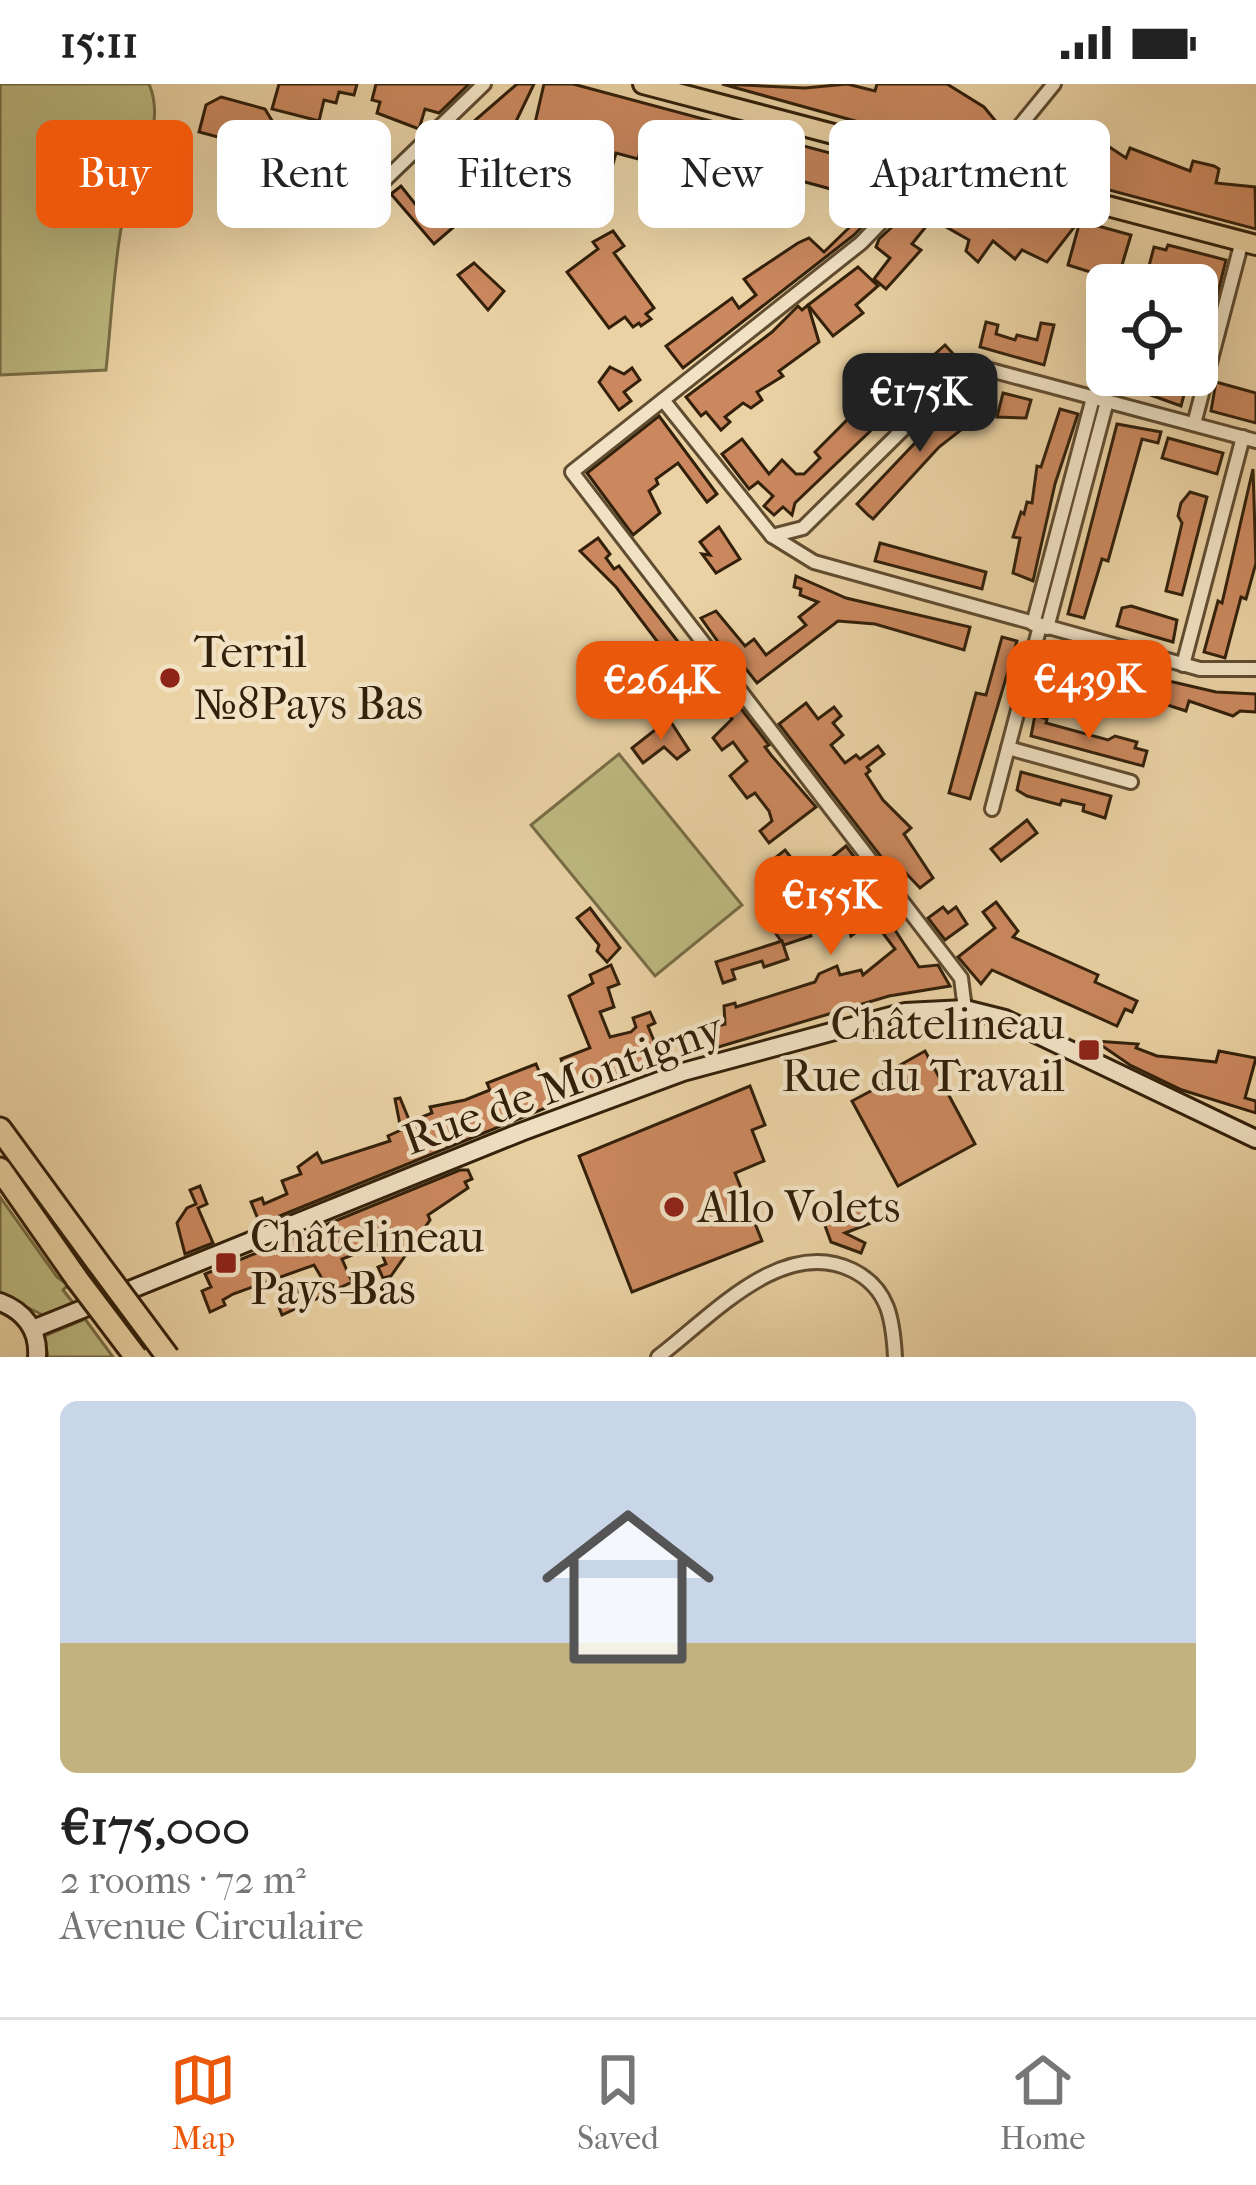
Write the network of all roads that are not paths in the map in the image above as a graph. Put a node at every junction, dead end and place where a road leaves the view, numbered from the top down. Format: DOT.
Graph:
graph roads {
  1 [pos="484,84"];
  2 [pos="643,84"];
  3 [pos="1054,84"];
  4 [pos="1025,120"];
  5 [pos="829,132"];
  6 [pos="391,175"];
  7 [pos="1110,205"];
  8 [pos="875,228"];
  9 [pos="1249,243"];
  10 [pos="663,400"];
  11 [pos="1100,400"];
  12 [pos="1194,424"];
  13 [pos="1250,439"];
  14 [pos="803,527"];
  15 [pos="772,536"];
  16 [pos="814,562"];
  17 [pos="1040,626"];
  18 [pos="1183,665"];
  19 [pos="1256,669"];
  20 [pos="1008,748"];
  21 [pos="1131,782"];
  22 [pos="992,809"];
  23 [pos="965,1009"];
  24 [pos="0,1129"];
  25 [pos="1256,1139"];
  26 [pos="0,1169"];
  27 [pos="0,1302"];
  28 [pos="33,1329"];
  29 [pos="37,1357"];
  30 [pos="136,1357"];
  31 [pos="168,1357"];
  32 [pos="658,1357"];
  33 [pos="895,1357"];
  1 -- 6 [label="street"];
  2 -- 5 [label="main road"];
  3 -- 4 [label="street"];
  7 -- 9 [label="main road"];
  8 -- 10 [label="street"];
  9 -- 12 [label="street"];
  10 -- 15 [label="street"];
  10 -- 23 [label="street"];
  11 -- 12 [label="street"];
  11 -- 14 [label="street"];
  11 -- 17 [label="street"];
  12 -- 13 [label="street"];
  13 -- 18 [label="street"];
  14 -- 15 [label="street"];
  14 -- 16 [label="street"];
  15 -- 16 [label="street"];
  16 -- 17 [label="street"];
  17 -- 18 [label="street"];
  17 -- 20 [label="street"];
  18 -- 19 [label="street"];
  20 -- 21 [label="street"];
  20 -- 22 [label="street"];
  23 -- 25 [label="main road, Rue de Montigny"];
  23 -- 28 [label="main road, Rue de Montigny"];
  24 -- 31 [label="highway, bridge"];
  26 -- 30 [label="highway, bridge"];
  27 -- 28 [label="main road"];
  28 -- 29 [label="main road"];
  32 -- 33 [label="street"];
}
